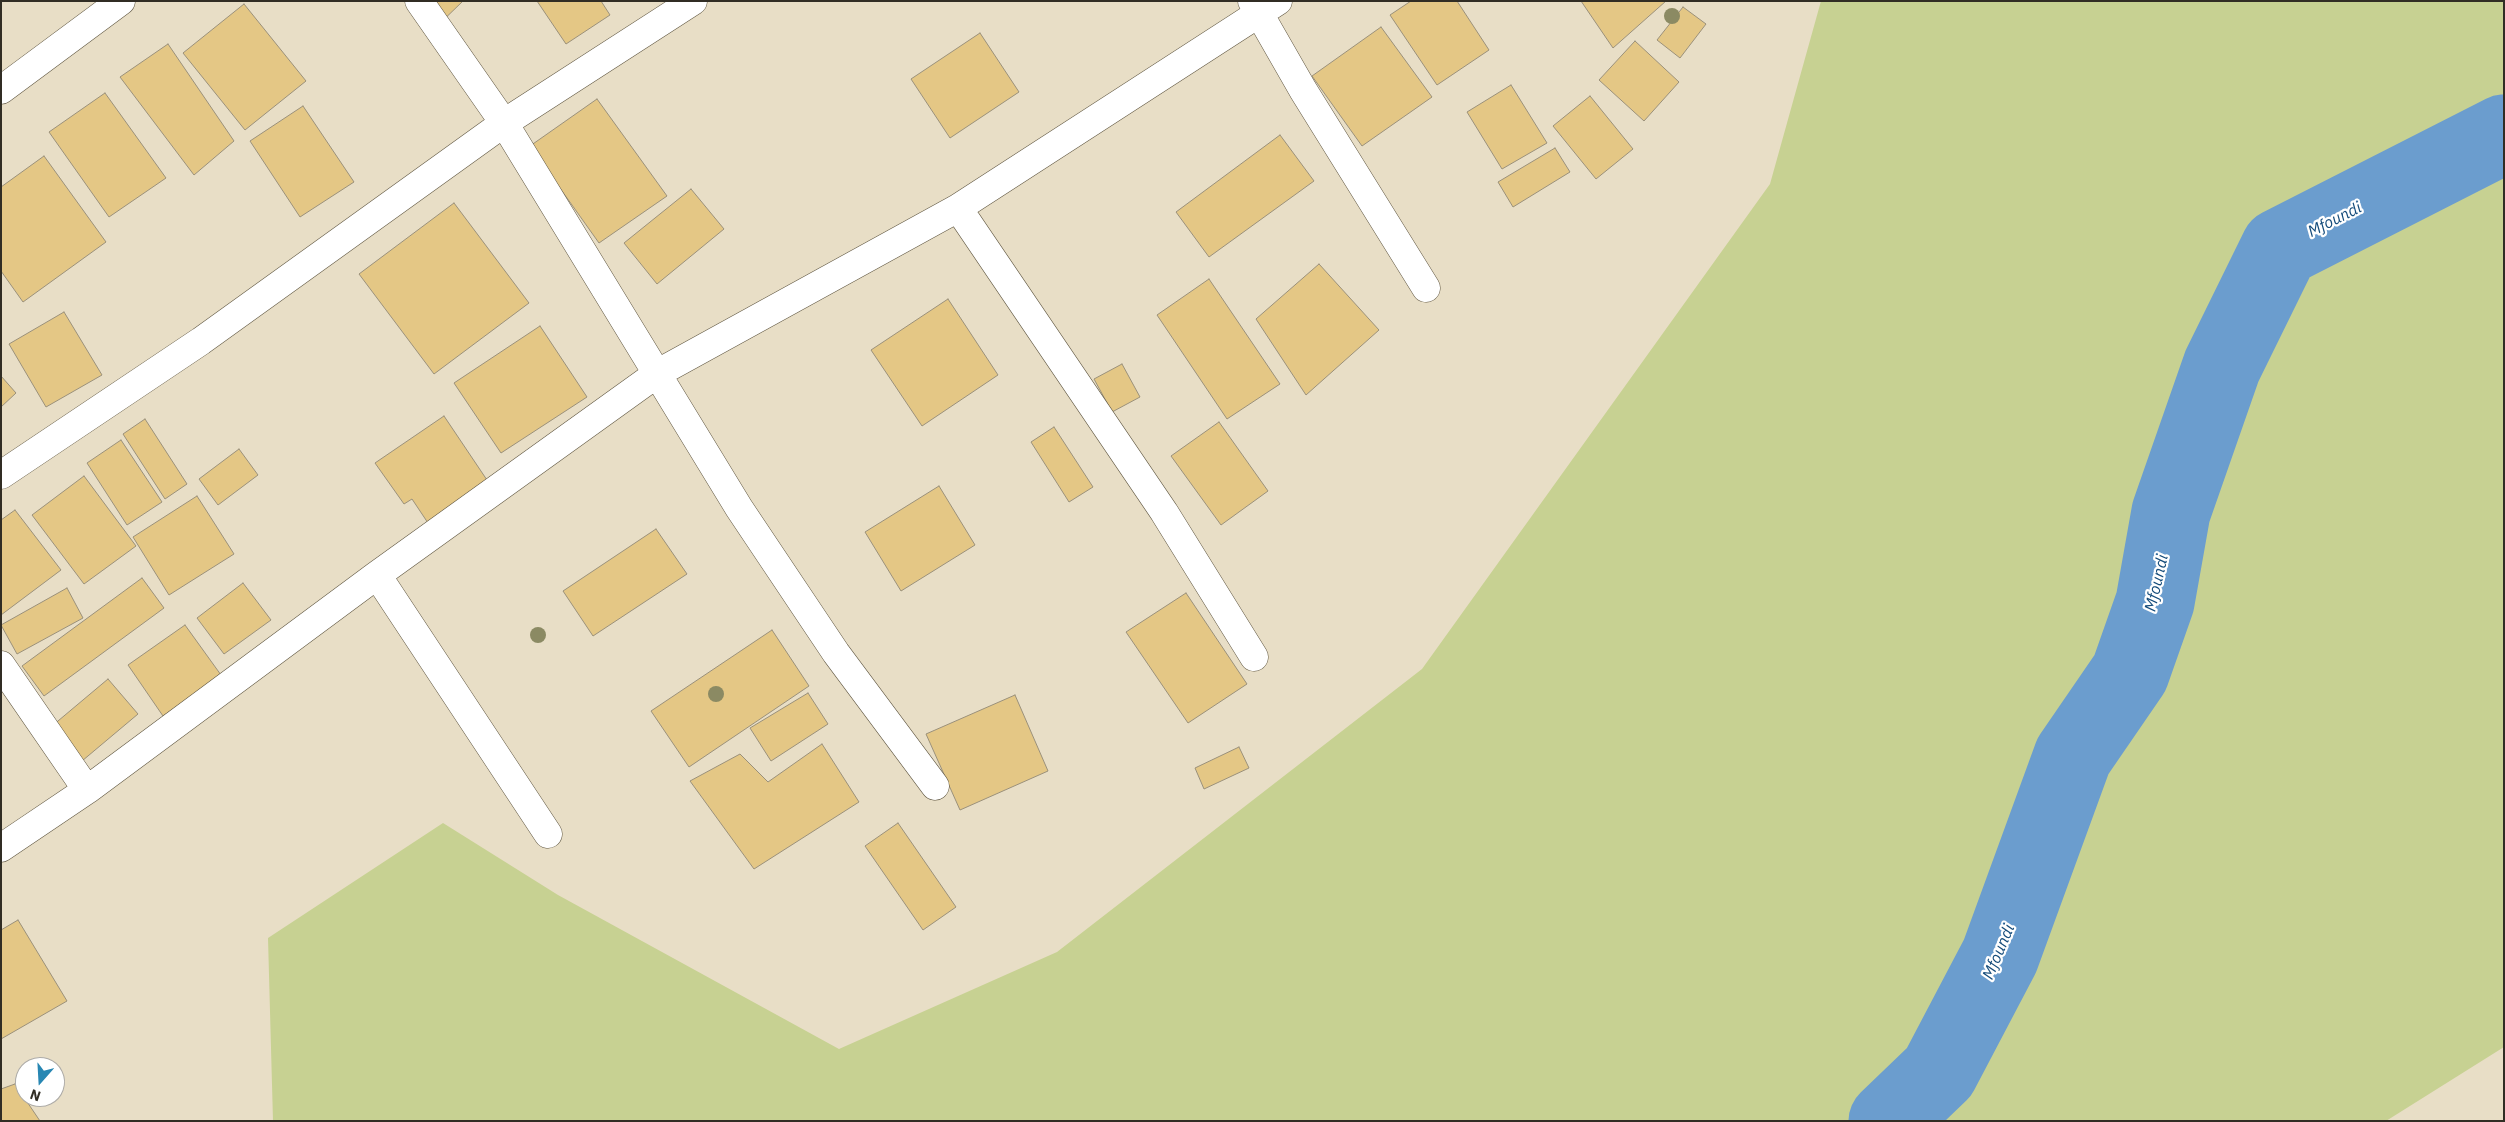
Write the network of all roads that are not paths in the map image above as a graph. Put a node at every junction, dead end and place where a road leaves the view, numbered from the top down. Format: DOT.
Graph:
graph roads {
  1 [pos="121,1"];
  2 [pos="418,1"];
  3 [pos="693,1"];
  4 [pos="1264,5"];
  5 [pos="1,90"];
  6 [pos="504,123"];
  7 [pos="958,208"];
  8 [pos="1426,288"];
  9 [pos="658,373"];
  10 [pos="1,475"];
  11 [pos="377,574"];
  12 [pos="1254,656"];
  13 [pos="1,665"];
  14 [pos="935,786"];
  15 [pos="87,790"];
  16 [pos="548,834"];
  17 [pos="1,848"];
  1 -- 5 [label="street"];
  2 -- 6 [label="street"];
  3 -- 6 [label="street"];
  4 -- 7 [label="street"];
  4 -- 8 [label="street"];
  6 -- 9 [label="street"];
  6 -- 10 [label="street"];
  7 -- 9 [label="street"];
  7 -- 12 [label="street"];
  9 -- 11 [label="street"];
  9 -- 14 [label="street"];
  11 -- 15 [label="street"];
  11 -- 16 [label="street"];
  13 -- 15 [label="street"];
  15 -- 17 [label="street"];
}
